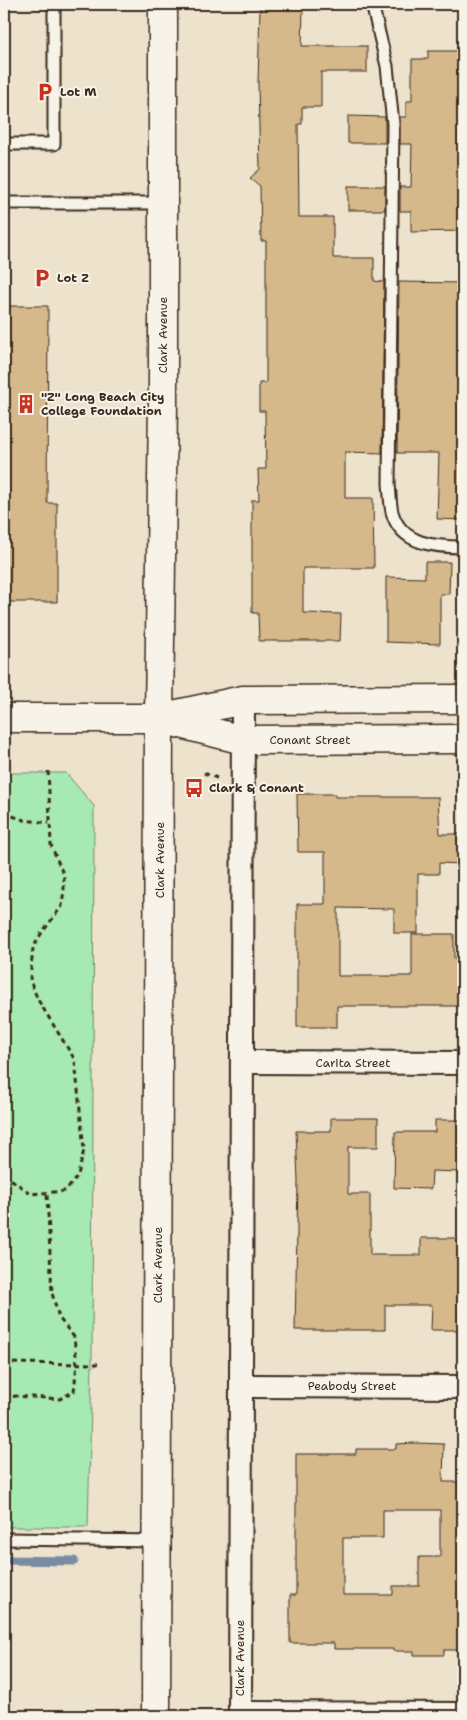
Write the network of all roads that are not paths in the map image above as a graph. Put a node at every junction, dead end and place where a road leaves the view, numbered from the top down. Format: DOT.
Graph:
graph roads {
  1 [pos="54,4"];
  2 [pos="163,4"];
  3 [pos="372,4"];
  4 [pos="4,144"];
  5 [pos="4,203"];
  6 [pos="162,203"];
  7 [pos="463,547"];
  8 [pos="463,699"];
  9 [pos="243,700"];
  10 [pos="4,718"];
  11 [pos="159,718"];
  12 [pos="463,739"];
  13 [pos="243,740"];
  14 [pos="242,1062"];
  15 [pos="463,1063"];
  16 [pos="241,1386"];
  17 [pos="463,1387"];
  18 [pos="4,1539"];
  19 [pos="157,1541"];
  20 [pos="463,1714"];
  21 [pos="240,1715"];
  22 [pos="156,1716"];
  1 -- 4 [label="lane"];
  2 -- 6 [label="main road, Clark Avenue"];
  3 -- 7 [label="lane"];
  5 -- 6 [label="lane"];
  6 -- 11 [label="main road, Clark Avenue"];
  8 -- 9 [label="main road, Conant Street"];
  9 -- 11 [label="main road, Conant Street"];
  9 -- 13 [label="street, Clark Avenue"];
  10 -- 11 [label="main road, Conant Street"];
  11 -- 13 [label="main road, Conant Street"];
  11 -- 19 [label="main road, Clark Avenue"];
  12 -- 13 [label="main road, Conant Street"];
  13 -- 14 [label="street, Clark Avenue"];
  14 -- 15 [label="street, Carita Street"];
  14 -- 16 [label="street, Clark Avenue"];
  16 -- 17 [label="street, Peabody Street"];
  16 -- 21 [label="street, Clark Avenue"];
  18 -- 19 [label="lane"];
  19 -- 22 [label="main road, Clark Avenue"];
  20 -- 21 [label="street"];
}
